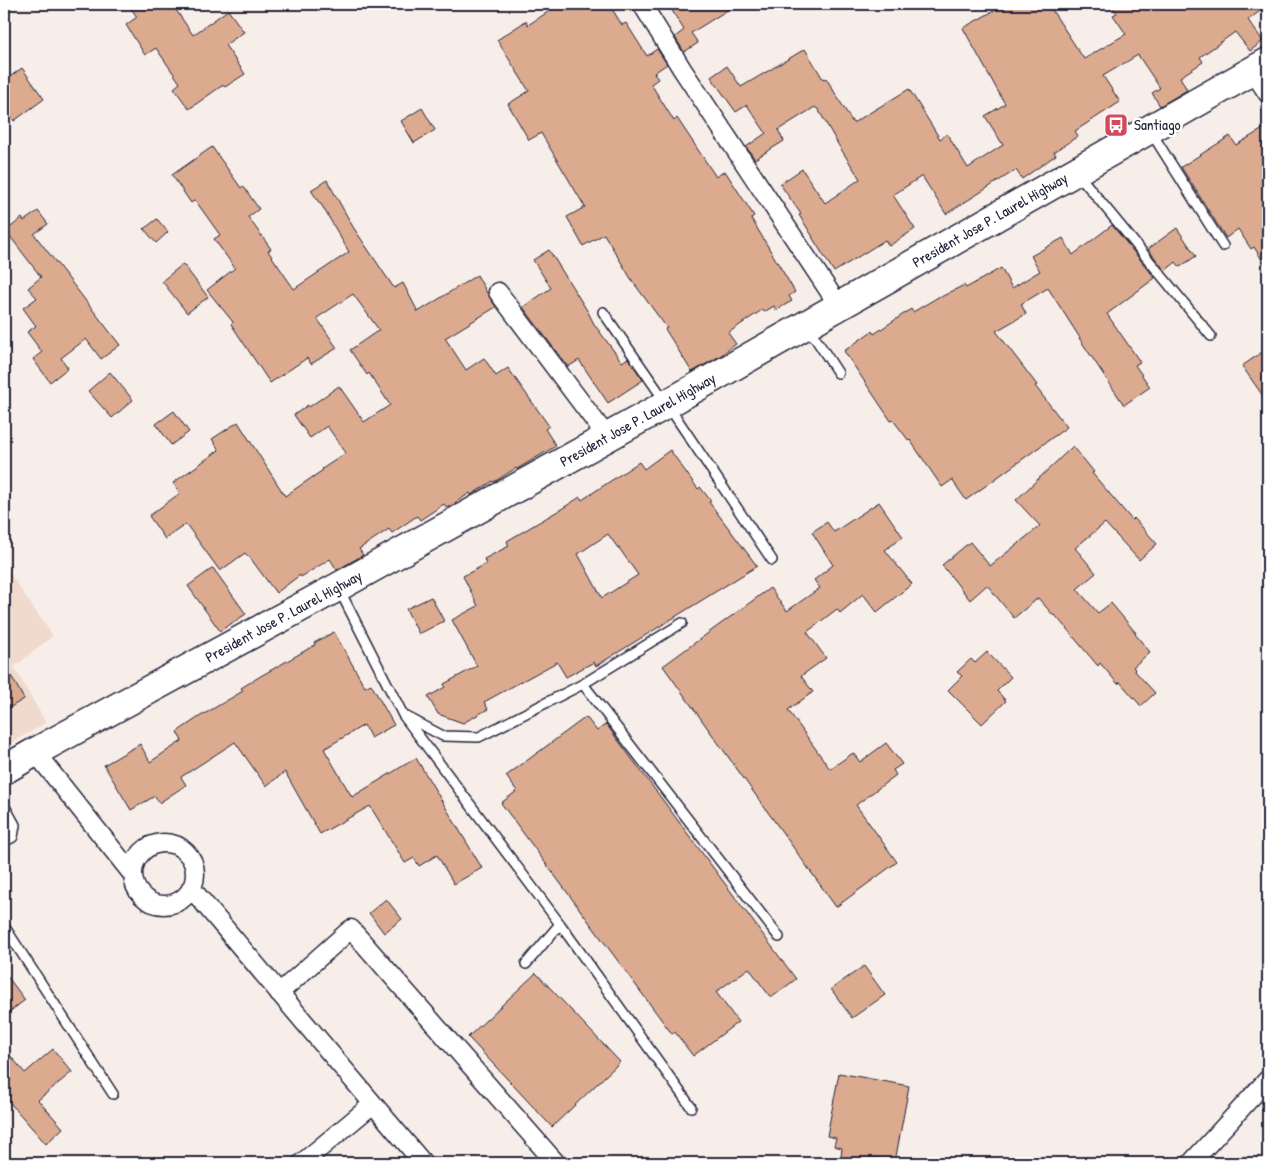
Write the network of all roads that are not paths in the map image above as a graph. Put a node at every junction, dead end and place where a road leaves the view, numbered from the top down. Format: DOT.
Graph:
graph roads {
  1 [pos="642,4"];
  2 [pos="1261,66"];
  3 [pos="1268,94"];
  4 [pos="1150,129"];
  5 [pos="1076,171"];
  6 [pos="1223,246"];
  7 [pos="498,292"];
  8 [pos="839,306"];
  9 [pos="603,312"];
  10 [pos="806,324"];
  11 [pos="1211,336"];
  12 [pos="838,373"];
  13 [pos="667,404"];
  14 [pos="607,437"];
  15 [pos="772,560"];
  16 [pos="338,587"];
  17 [pos="682,623"];
  18 [pos="583,684"];
  19 [pos="403,715"];
  20 [pos="35,752"];
  21 [pos="4,770"];
  22 [pos="4,805"];
  23 [pos="4,842"];
  24 [pos="133,876"];
  25 [pos="191,888"];
  26 [pos="560,924"];
  27 [pos="4,926"];
  28 [pos="779,937"];
  29 [pos="526,964"];
  30 [pos="280,993"];
  31 [pos="1268,1079"];
  32 [pos="113,1094"];
  33 [pos="373,1104"];
  34 [pos="691,1107"];
  35 [pos="302,1163"];
  36 [pos="423,1163"];
  37 [pos="556,1163"];
  38 [pos="1192,1163"];
  1 -- 8 [label="street"];
  2 -- 3 [label="street"];
  2 -- 4 [label="highway, President Jose P. Laurel Highway"];
  4 -- 5 [label="highway, President Jose P. Laurel Highway"];
  4 -- 6 [label="lane"];
  5 -- 8 [label="highway, President Jose P. Laurel Highway"];
  5 -- 11 [label="lane"];
  7 -- 14 [label="street"];
  8 -- 10 [label="highway, President Jose P. Laurel Highway"];
  9 -- 13 [label="lane"];
  10 -- 12 [label="lane"];
  10 -- 13 [label="highway, President Jose P. Laurel Highway"];
  13 -- 14 [label="highway, President Jose P. Laurel Highway"];
  13 -- 15 [label="lane"];
  14 -- 16 [label="highway, President Jose P. Laurel Highway"];
  16 -- 19 [label="lane"];
  16 -- 20 [label="highway, President Jose P. Laurel Highway"];
  17 -- 18 [label="lane"];
  18 -- 19 [label="lane"];
  18 -- 28 [label="lane"];
  19 -- 26 [label="lane"];
  20 -- 21 [label="highway, President Jose P. Laurel Highway"];
  20 -- 24 [label="street"];
  22 -- 23 [label="lane"];
  24 -- 25 [label="street"];
  24 -- 25 [label="street"];
  25 -- 30 [label="street"];
  26 -- 29 [label="lane"];
  26 -- 34 [label="lane"];
  27 -- 32 [label="lane"];
  30 -- 33 [label="street"];
  30 -- 37 [label="street"];
  31 -- 38 [label="street"];
  33 -- 35 [label="street"];
  33 -- 36 [label="street"];
}
